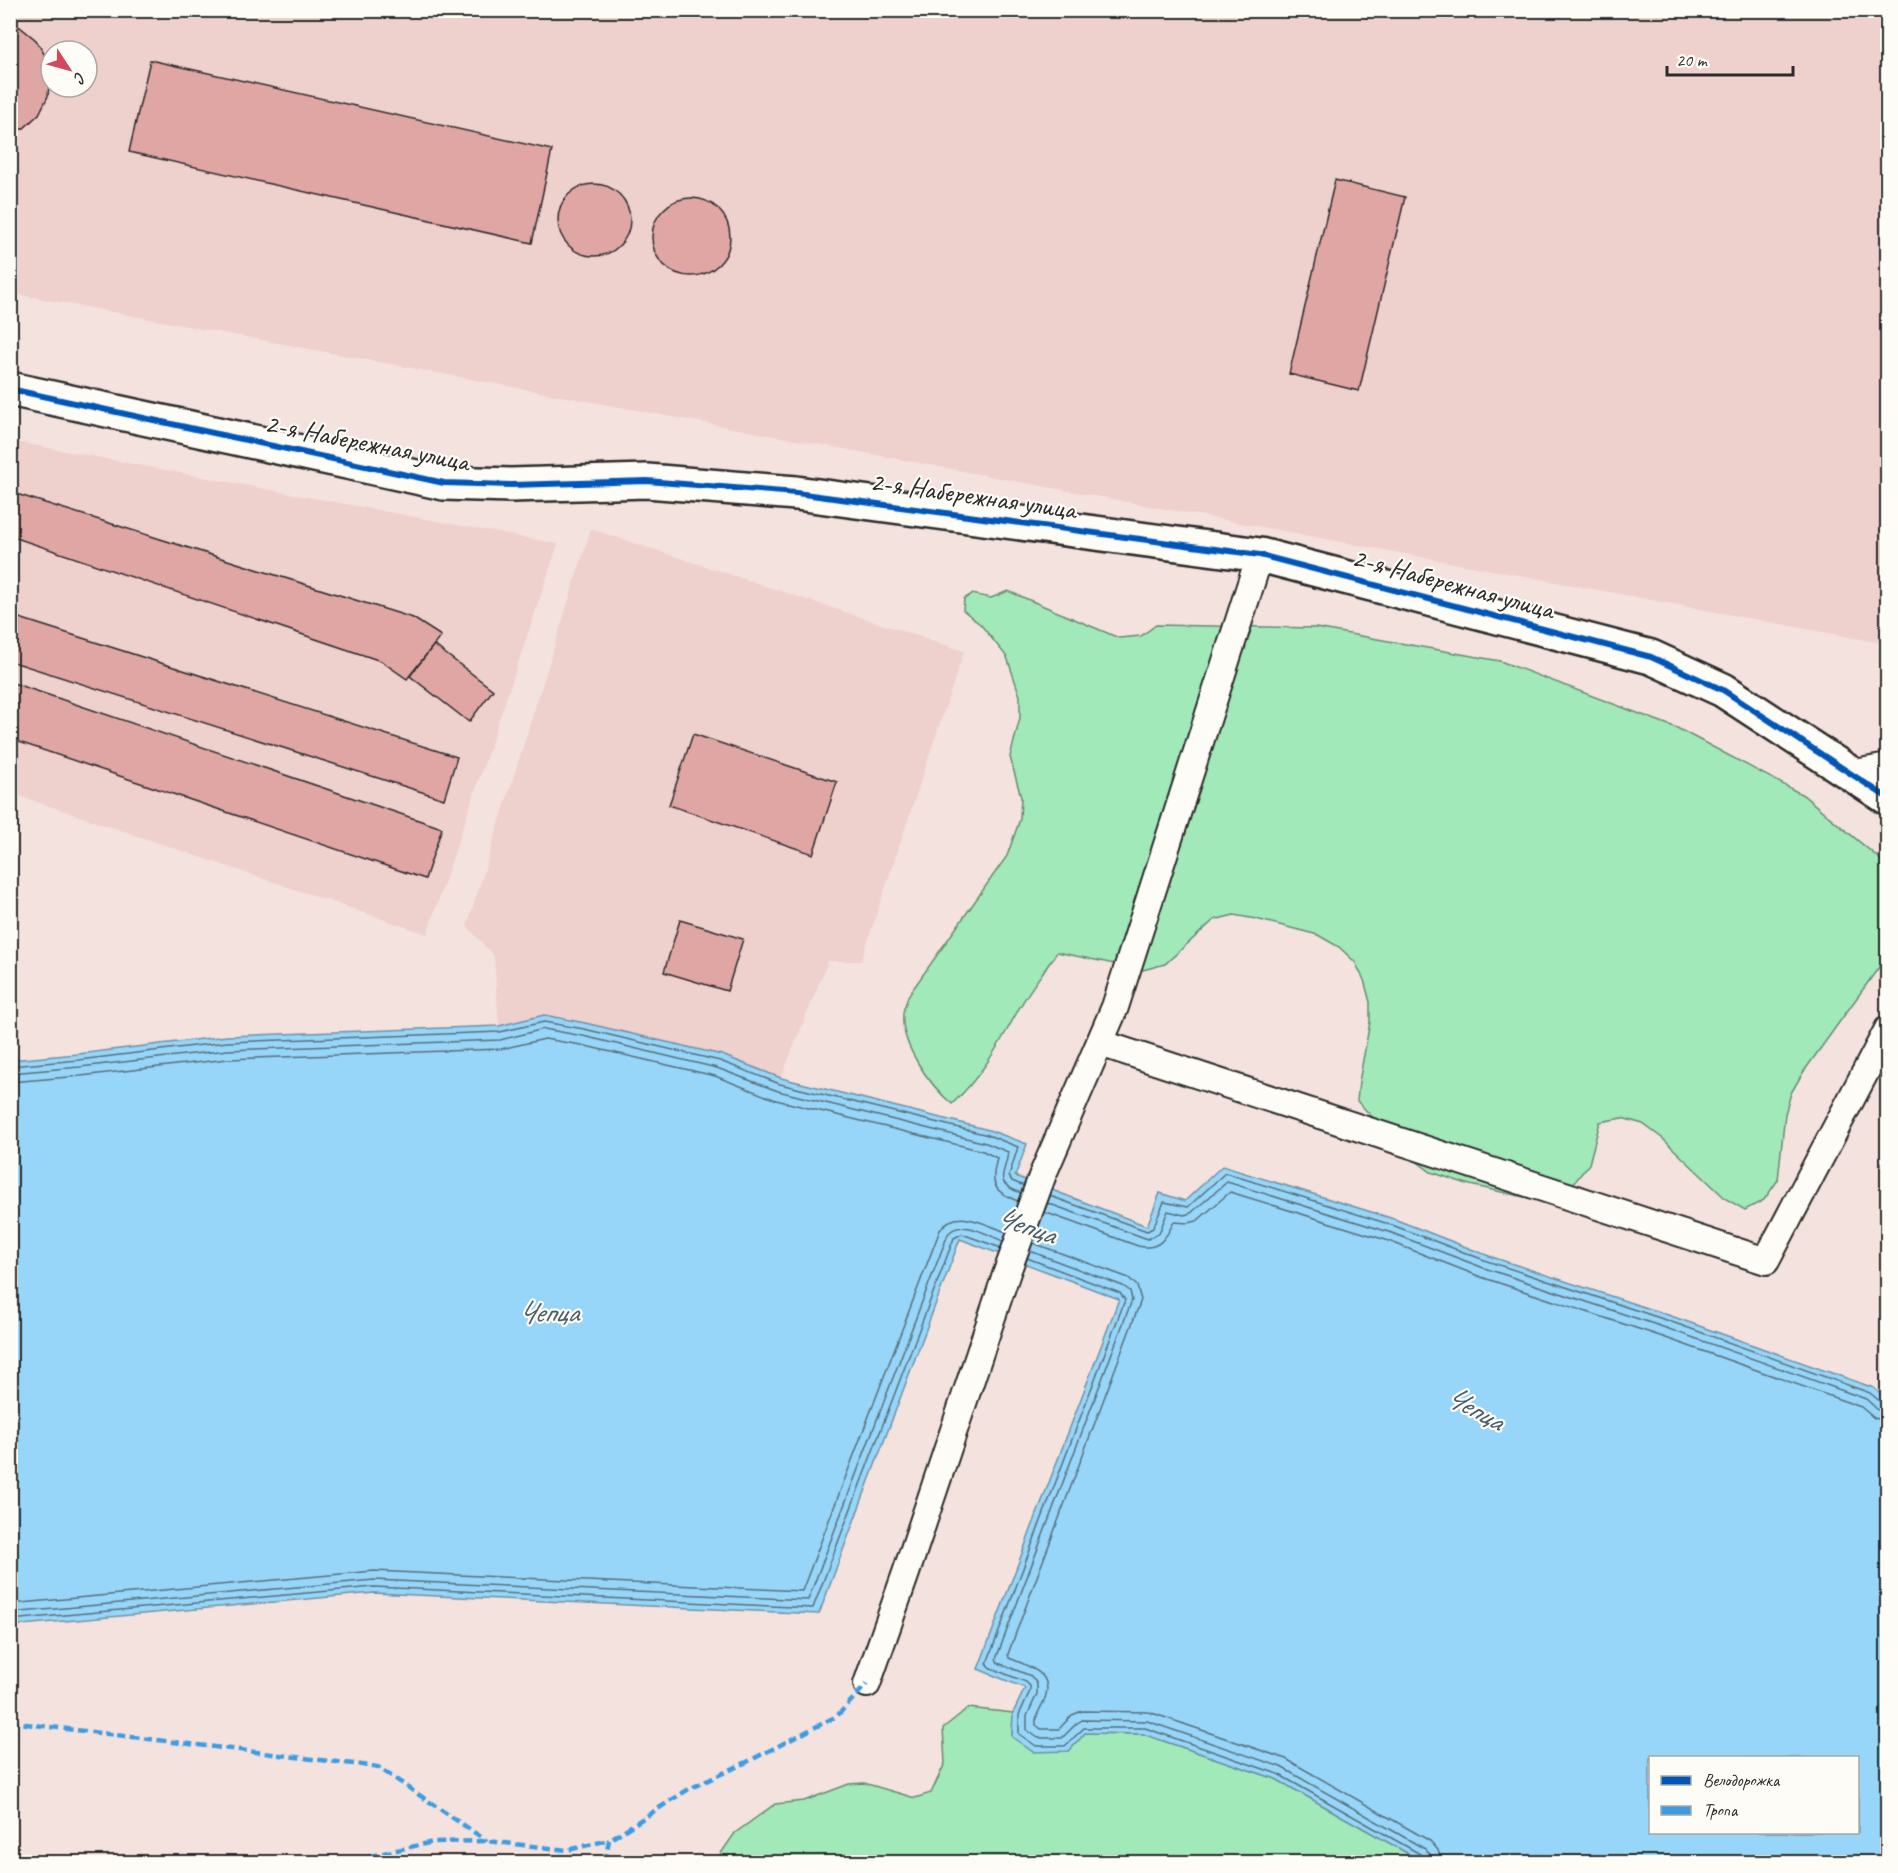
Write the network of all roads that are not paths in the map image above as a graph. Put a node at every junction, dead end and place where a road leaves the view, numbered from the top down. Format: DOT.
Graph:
graph roads {
  1 [pos="10,389"];
  2 [pos="1260,555"];
  3 [pos="1887,767"];
  4 [pos="1849,774"];
  5 [pos="1887,798"];
  6 [pos="1887,1029"];
  7 [pos="1100,1043"];
  8 [pos="867,1684"];
  1 -- 2 [label="street, 2-я Набережная улица"];
  2 -- 4 [label="street, 2-я Набережная улица"];
  2 -- 7 [label="lane"];
  3 -- 4 [label="lane"];
  4 -- 5 [label="street, 2-я Набережная улица"];
  6 -- 7 [label="lane"];
  7 -- 8 [label="lane"];
}
